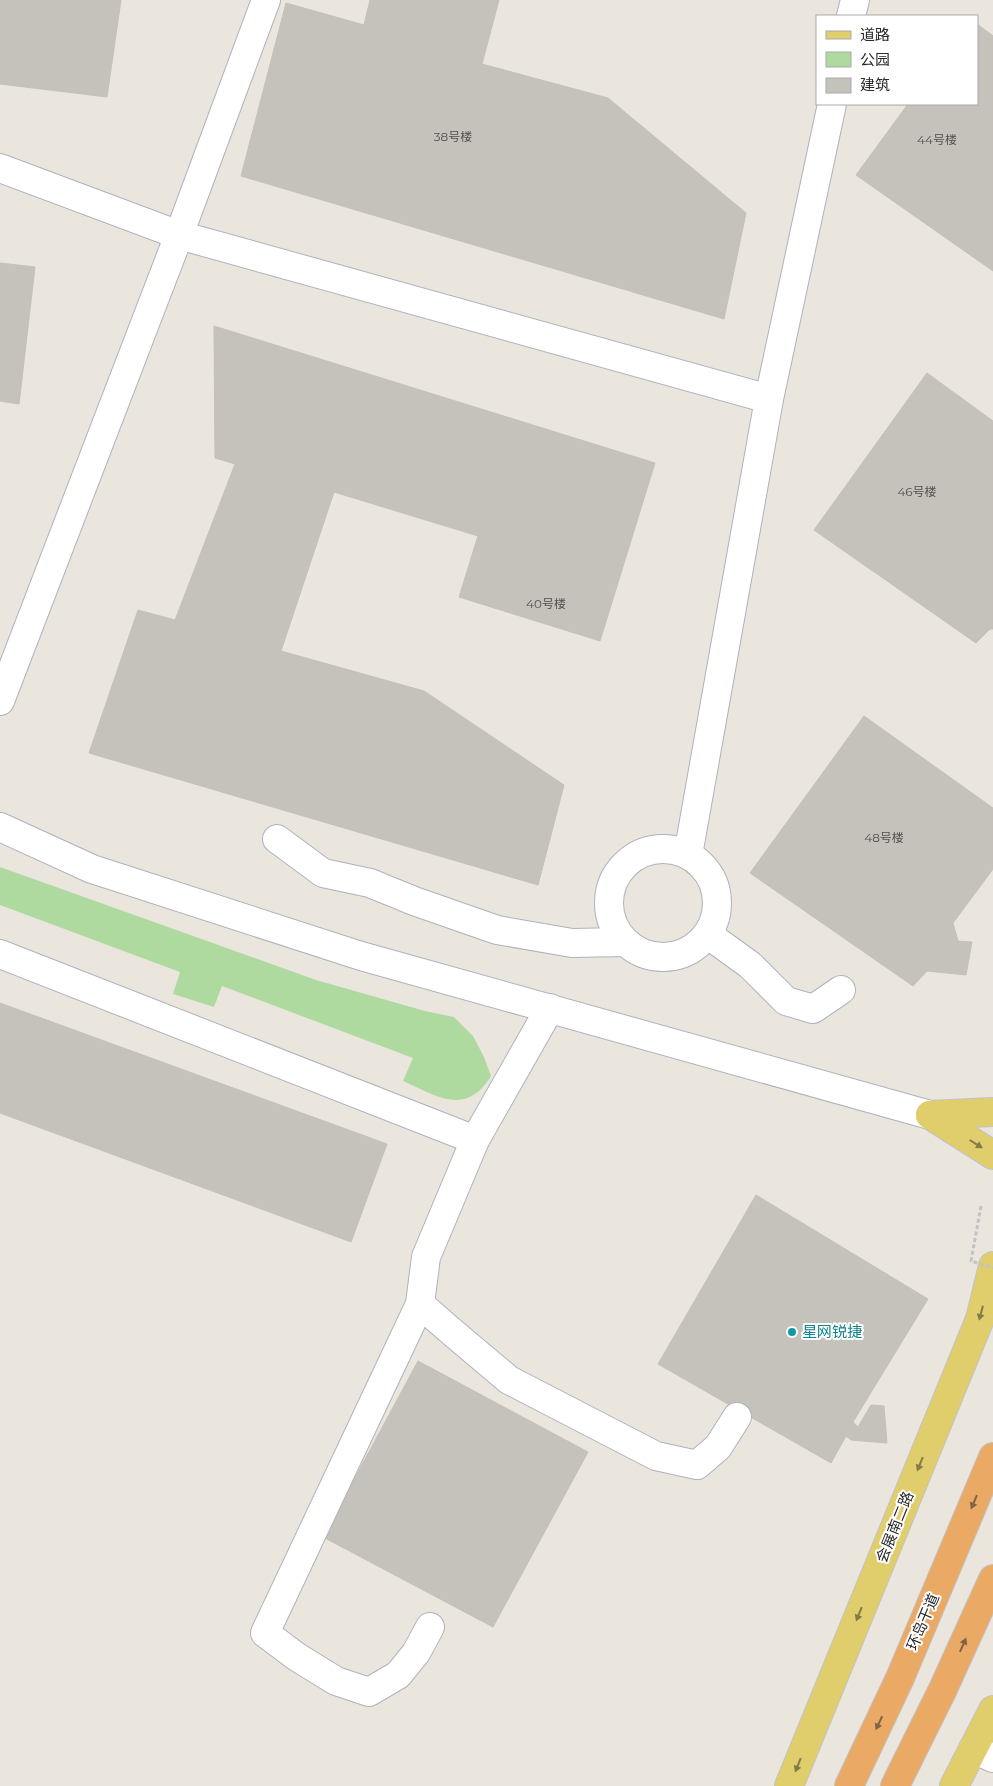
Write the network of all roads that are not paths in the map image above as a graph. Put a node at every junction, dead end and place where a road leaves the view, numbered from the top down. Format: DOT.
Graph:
graph roads {
  1 [pos="266,0"];
  2 [pos="855,0"];
  3 [pos="851,15"];
  4 [pos="832,105"];
  5 [pos="0,168"];
  6 [pos="179,235"];
  7 [pos="769,399"];
  8 [pos="0,701"];
  9 [pos="0,826"];
  10 [pos="277,839"];
  11 [pos="688,855"];
  12 [pos="707,934"];
  13 [pos="625,942"];
  14 [pos="0,954"];
  15 [pos="840,990"];
  16 [pos="550,1008"];
  17 [pos="993,1112"];
  18 [pos="930,1115"];
  19 [pos="475,1140"];
  20 [pos="993,1155"];
  21 [pos="993,1267"];
  22 [pos="420,1304"];
  23 [pos="737,1417"];
  24 [pos="993,1457"];
  25 [pos="993,1579"];
  26 [pos="430,1627"];
  27 [pos="993,1710"];
  28 [pos="983,1753"];
  29 [pos="789,1786"];
  30 [pos="849,1786"];
  31 [pos="896,1786"];
  32 [pos="954,1786"];
  1 -- 6 [label="street"];
  2 -- 3 [label="street"];
  4 -- 7 [label="street"];
  5 -- 6 [label="street"];
  6 -- 7 [label="street"];
  6 -- 8 [label="street"];
  7 -- 11 [label="street"];
  9 -- 16 [label="street"];
  10 -- 13 [label="street"];
  11 -- 12 [label="street"];
  11 -- 13 [label="street"];
  12 -- 13 [label="street"];
  12 -- 15 [label="street"];
  14 -- 19 [label="street"];
  16 -- 18 [label="street"];
  16 -- 19 [label="street"];
  17 -- 18 [label="main road"];
  18 -- 20 [label="main road, one-way"];
  19 -- 22 [label="street"];
  21 -- 29 [label="main road, 会展南二路, one-way"];
  22 -- 23 [label="street"];
  22 -- 26 [label="street"];
  24 -- 30 [label="highway, 环岛干道, one-way"];
  31 -- 25 [label="highway, one-way"];
  27 -- 28 [label="main road"];
  28 -- 32 [label="main road"];
}
